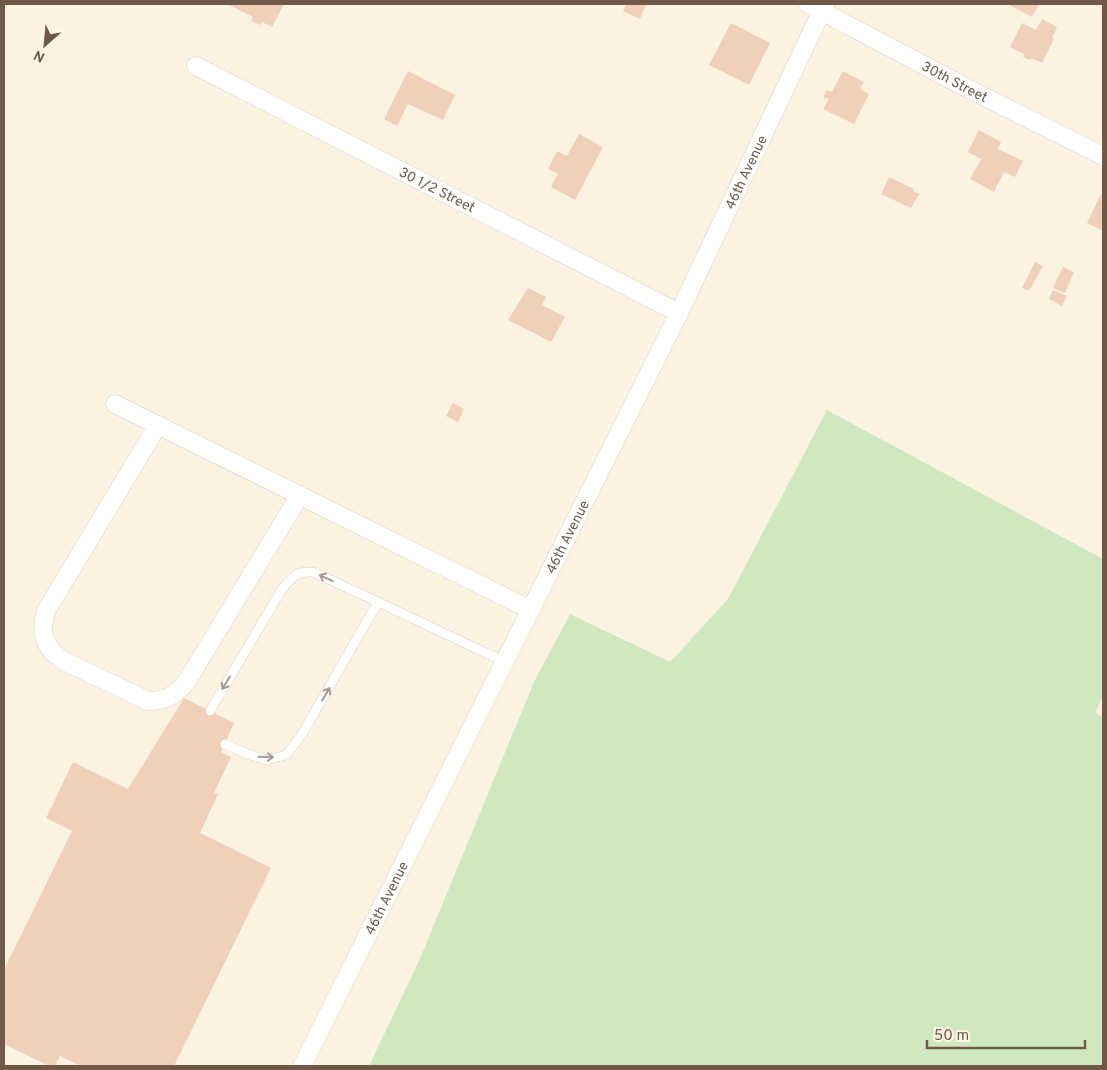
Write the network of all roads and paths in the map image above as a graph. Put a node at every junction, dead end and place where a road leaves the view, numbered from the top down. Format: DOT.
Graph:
graph roads {
  1 [pos="818,6"];
  2 [pos="196,66"];
  3 [pos="1103,156"];
  4 [pos="679,313"];
  5 [pos="115,404"];
  6 [pos="158,425"];
  7 [pos="300,495"];
  8 [pos="378,602"];
  9 [pos="531,610"];
  10 [pos="504,662"];
  11 [pos="210,711"];
  12 [pos="225,744"];
  13 [pos="302,1066"];
  1 -- 3 [label="street, 30th Street"];
  1 -- 4 [label="street, 46th Avenue"];
  2 -- 4 [label="street, 30 1/2 Street"];
  4 -- 9 [label="street, 46th Avenue"];
  5 -- 6 [label="street"];
  6 -- 7 [label="street"];
  6 -- 7 [label="street"];
  7 -- 9 [label="street"];
  8 -- 10 [label="lane"];
  8 -- 11 [label="lane, one-way"];
  12 -- 8 [label="lane, one-way"];
  9 -- 10 [label="street, 46th Avenue"];
  10 -- 13 [label="street, 46th Avenue"];
}
